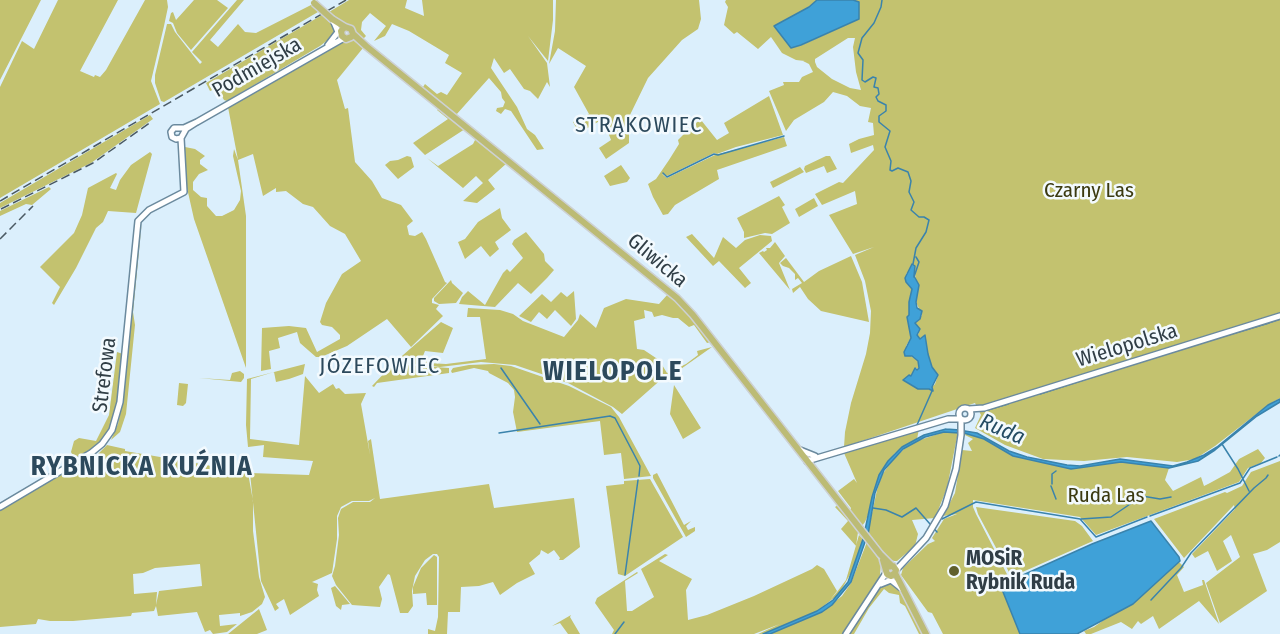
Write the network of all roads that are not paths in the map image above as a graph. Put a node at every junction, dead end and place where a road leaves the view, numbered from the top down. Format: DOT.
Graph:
graph roads {
  1 [pos="312,2"];
  2 [pos="332,19"];
  3 [pos="346,34"];
  4 [pos="330,45"];
  5 [pos="138,222"];
  6 [pos="1280,316"];
  7 [pos="965,415"];
  8 [pos="798,450"];
  9 [pos="816,460"];
  10 [pos="0,507"];
  11 [pos="882,557"];
  12 [pos="904,561"];
  13 [pos="891,571"];
  14 [pos="877,587"];
  15 [pos="902,588"];
  16 [pos="846,634"];
  17 [pos="926,634"];
  1 -- 2 [label="main road, Gliwicka, bridge"];
  2 -- 3 [label="main road, Gliwicka"];
  2 -- 4 [label="main road"];
  3 -- 4 [label="main road, Podmiejska"];
  3 -- 8 [label="main road, Gliwicka"];
  4 -- 5 [label="main road, Podmiejska"];
  5 -- 10 [label="main road, Strefowa"];
  6 -- 7 [label="main road, Wielopolska"];
  7 -- 9 [label="main road, Wielopolska"];
  7 -- 12 [label="main road"];
  8 -- 9 [label="main road"];
  8 -- 9 [label="main road, Gliwicka"];
  9 -- 11 [label="main road, Gliwicka"];
  11 -- 13 [label="main road, Gliwicka"];
  11 -- 14 [label="main road"];
  12 -- 13 [label="main road"];
  12 -- 15 [label="main road"];
  13 -- 14 [label="main road"];
  13 -- 15 [label="main road, Gliwicka"];
  14 -- 15 [label="main road"];
  14 -- 16 [label="main road"];
  15 -- 17 [label="main road, Gliwicka"];
}
